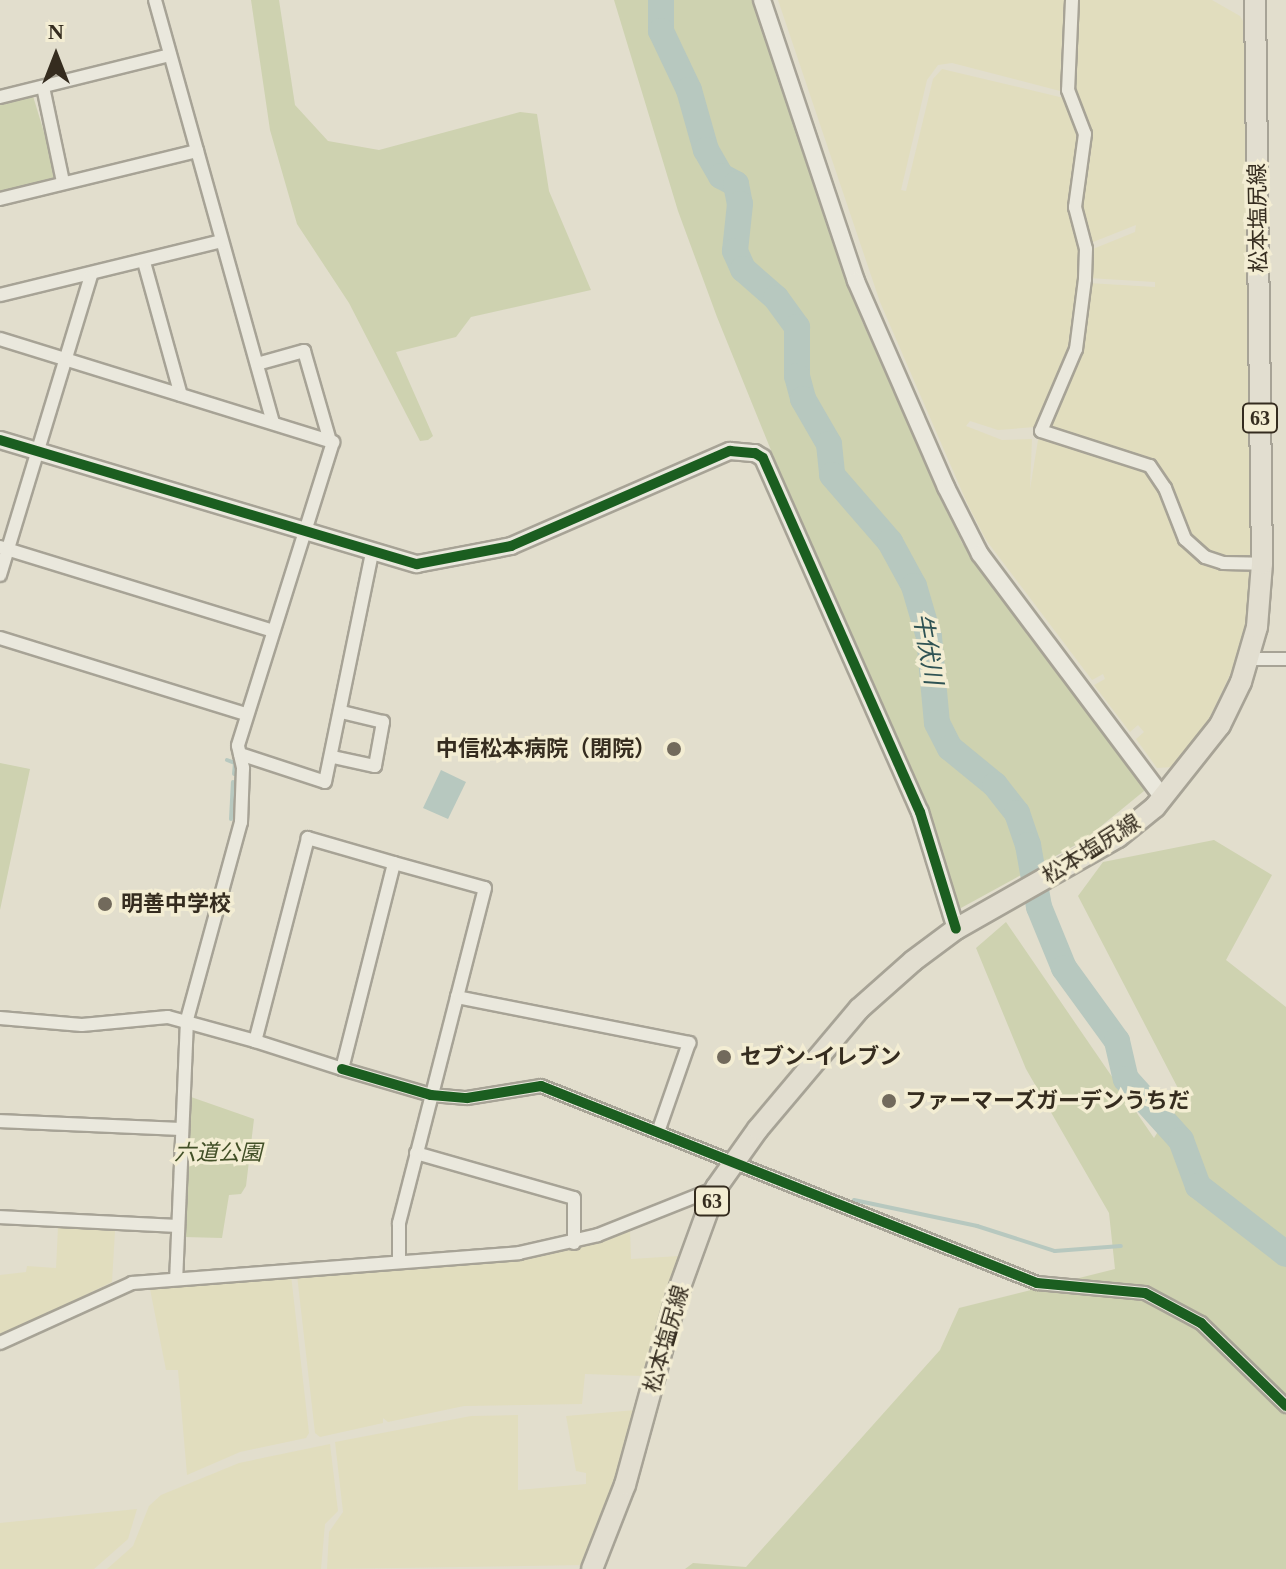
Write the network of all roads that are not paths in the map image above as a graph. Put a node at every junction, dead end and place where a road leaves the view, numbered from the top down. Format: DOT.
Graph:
graph roads {
  1 [pos="155,0"];
  2 [pos="762,0"];
  3 [pos="1072,0"];
  4 [pos="1255,0"];
  5 [pos="170,55"];
  6 [pos="43,87"];
  7 [pos="0,97"];
  8 [pos="197,151"];
  9 [pos="63,182"];
  10 [pos="0,199"];
  11 [pos="222,241"];
  12 [pos="144,262"];
  13 [pos="91,275"];
  14 [pos="0,295"];
  15 [pos="0,339"];
  16 [pos="64,359"];
  17 [pos="257,364"];
  18 [pos="181,395"];
  19 [pos="273,422"];
  20 [pos="0,440"];
  21 [pos="330,441"];
  22 [pos="36,451"];
  23 [pos="304,532"];
  24 [pos="4,548"];
  25 [pos="372,554"];
  26 [pos="1262,564"];
  27 [pos="0,575"];
  28 [pos="273,631"];
  29 [pos="0,638"];
  30 [pos="1249,659"];
  31 [pos="1286,659"];
  32 [pos="342,712"];
  33 [pos="246,714"];
  34 [pos="240,754"];
  35 [pos="333,757"];
  36 [pos="1159,802"];
  37 [pos="394,863"];
  38 [pos="964,925"];
  39 [pos="457,997"];
  40 [pos="0,1018"];
  41 [pos="187,1020"];
  42 [pos="255,1041"];
  43 [pos="342,1069"];
  44 [pos="431,1095"];
  45 [pos="0,1121"];
  46 [pos="181,1129"];
  47 [pos="659,1129"];
  48 [pos="416,1153"];
  49 [pos="737,1160"];
  50 [pos="716,1188"];
  51 [pos="0,1217"];
  52 [pos="177,1226"];
  53 [pos="574,1243"];
  54 [pos="399,1259"];
  55 [pos="176,1278"];
  56 [pos="0,1343"];
  57 [pos="1286,1406"];
  58 [pos="592,1569"];
  1 -- 5 [label="street"];
  2 -- 36 [label="street"];
  3 -- 26 [label="street"];
  4 -- 26 [label="main road, 松本塩尻線 / 63"];
  5 -- 6 [label="street"];
  5 -- 8 [label="street"];
  6 -- 7 [label="street"];
  6 -- 9 [label="street"];
  8 -- 9 [label="street"];
  8 -- 11 [label="street"];
  9 -- 10 [label="street"];
  11 -- 12 [label="street"];
  11 -- 17 [label="street"];
  12 -- 13 [label="street"];
  12 -- 18 [label="street"];
  13 -- 14 [label="street"];
  13 -- 16 [label="street"];
  15 -- 16 [label="street"];
  16 -- 18 [label="street"];
  16 -- 22 [label="street"];
  17 -- 19 [label="street"];
  17 -- 21 [label="street"];
  18 -- 19 [label="street"];
  19 -- 21 [label="street"];
  20 -- 22 [label="street"];
  21 -- 23 [label="street"];
  22 -- 23 [label="street"];
  22 -- 24 [label="street"];
  23 -- 25 [label="street"];
  23 -- 28 [label="street"];
  24 -- 27 [label="street"];
  24 -- 28 [label="street"];
  25 -- 32 [label="street"];
  25 -- 38 [label="street"];
  26 -- 30 [label="main road, 松本塩尻線 / 63"];
  28 -- 33 [label="street"];
  29 -- 33 [label="street"];
  30 -- 31 [label="street"];
  30 -- 36 [label="main road, 松本塩尻線 / 63"];
  32 -- 35 [label="street"];
  32 -- 35 [label="street"];
  33 -- 34 [label="street"];
  34 -- 35 [label="street"];
  34 -- 41 [label="street"];
  36 -- 38 [label="main road, 松本塩尻線 / 63"];
  37 -- 39 [label="street"];
  37 -- 42 [label="street"];
  37 -- 43 [label="street"];
  38 -- 49 [label="main road, 松本塩尻線 / 63"];
  39 -- 44 [label="street"];
  39 -- 47 [label="street"];
  40 -- 41 [label="street"];
  41 -- 42 [label="street"];
  41 -- 46 [label="street"];
  42 -- 43 [label="street"];
  43 -- 44 [label="street"];
  44 -- 47 [label="street"];
  44 -- 48 [label="street"];
  45 -- 46 [label="street"];
  46 -- 52 [label="street"];
  47 -- 49 [label="street"];
  48 -- 53 [label="street"];
  48 -- 54 [label="street"];
  49 -- 50 [label="main road, 松本塩尻線 / 63"];
  49 -- 57 [label="street"];
  50 -- 53 [label="street"];
  50 -- 58 [label="main road, 松本塩尻線 / 63"];
  51 -- 52 [label="street"];
  52 -- 55 [label="street"];
  53 -- 54 [label="street"];
  54 -- 55 [label="street"];
  55 -- 56 [label="street"];
}
